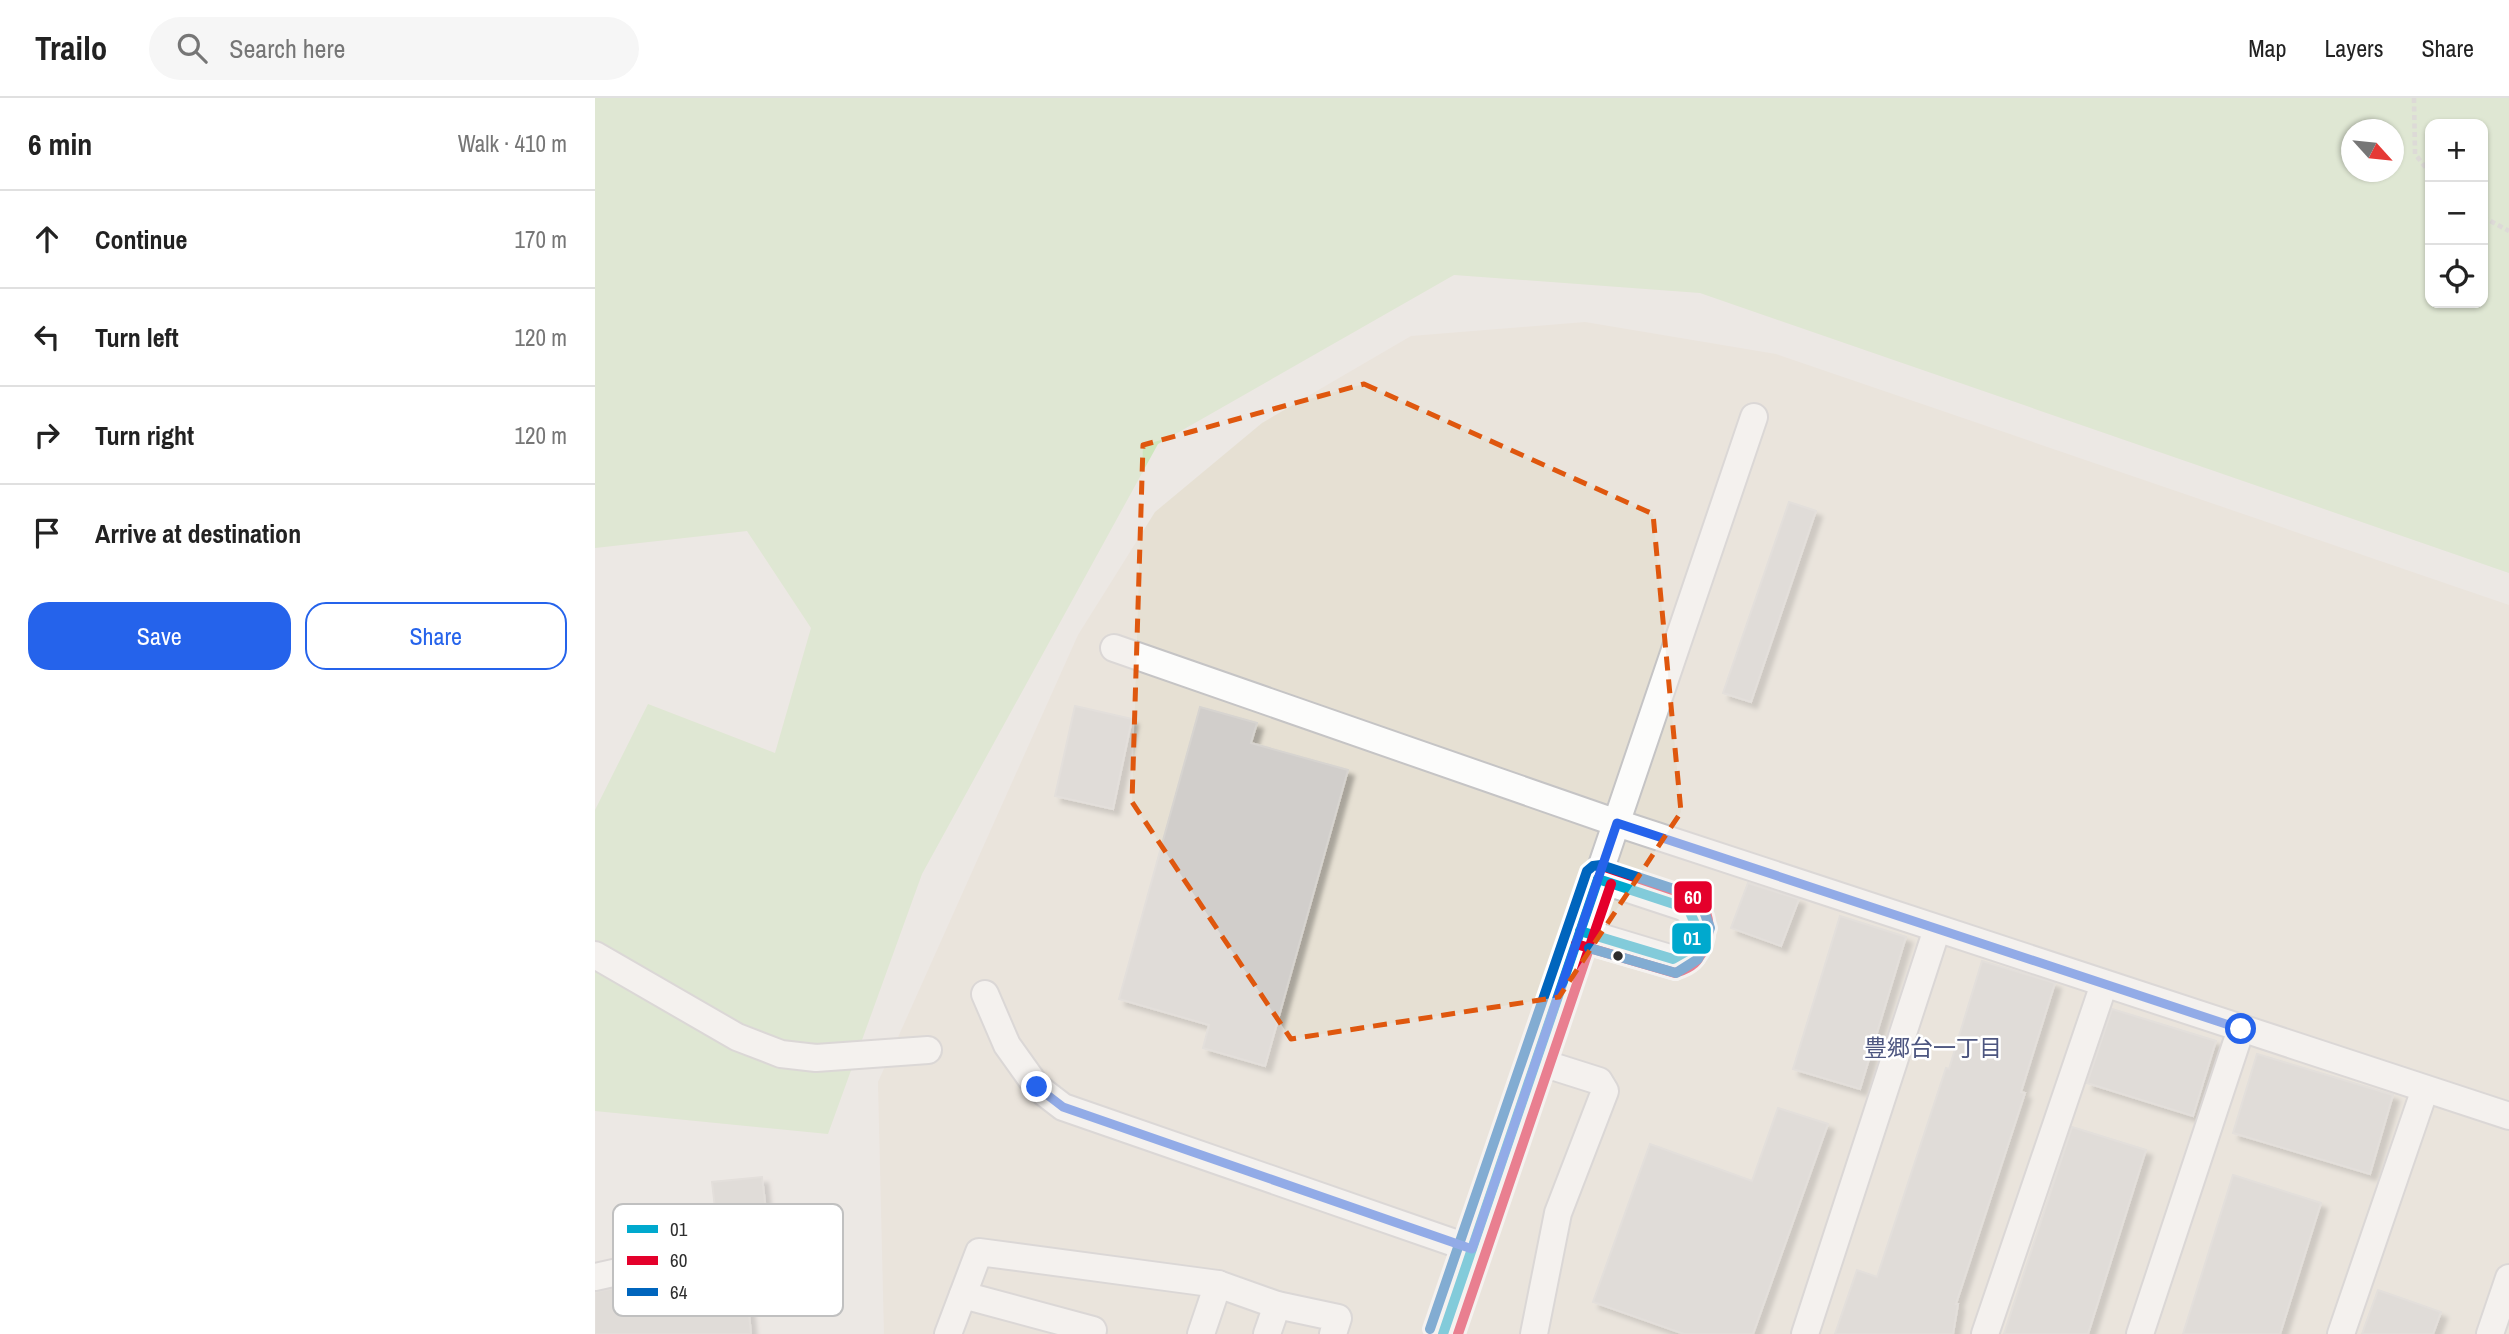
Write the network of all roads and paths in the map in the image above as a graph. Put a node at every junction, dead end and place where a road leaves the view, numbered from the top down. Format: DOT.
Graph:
graph roads {
  1 [pos="2414,98"];
  2 [pos="2425,167"];
  3 [pos="2488,220"];
  4 [pos="2509,231"];
  5 [pos="1754,417"];
  6 [pos="1114,648"];
  7 [pos="1617,823"];
  8 [pos="1598,879"];
  9 [pos="1937,929"];
  10 [pos="1580,931"];
  11 [pos="595,955"];
  12 [pos="2104,984"];
  13 [pos="985,994"];
  14 [pos="2241,1029"];
  15 [pos="928,1050"];
  16 [pos="1536,1061"];
  17 [pos="2425,1089"];
  18 [pos="2509,1116"];
  19 [pos="1472,1249"];
  20 [pos="613,1273"];
  21 [pos="595,1277"];
  22 [pos="2509,1278"];
  23 [pos="1218,1283"];
  24 [pos="963,1295"];
  25 [pos="1277,1305"];
  26 [pos="1028,1324"];
  27 [pos="948,1334"];
  28 [pos="1092,1334"];
  29 [pos="1201,1334"];
  30 [pos="1268,1334"];
  31 [pos="1333,1334"];
  32 [pos="1443,1334"];
  33 [pos="1534,1334"];
  34 [pos="1805,1334"];
  35 [pos="1985,1334"];
  36 [pos="2140,1334"];
  37 [pos="2341,1334"];
  38 [pos="2490,1334"];
  1 -- 2 [label="path"];
  3 -- 4 [label="path"];
  5 -- 7 [label="street"];
  6 -- 7 [label="street"];
  7 -- 8 [label="street"];
  7 -- 9 [label="street"];
  8 -- 10 [label="street"];
  8 -- 10 [label="street"];
  9 -- 12 [label="street"];
  9 -- 34 [label="street"];
  10 -- 16 [label="street"];
  11 -- 15 [label="street"];
  12 -- 14 [label="street"];
  12 -- 35 [label="street"];
  13 -- 19 [label="street"];
  14 -- 17 [label="street"];
  14 -- 36 [label="street"];
  16 -- 19 [label="street"];
  16 -- 33 [label="street"];
  17 -- 18 [label="street"];
  17 -- 37 [label="street"];
  19 -- 32 [label="street"];
  20 -- 21 [label="street"];
  22 -- 38 [label="street"];
  23 -- 24 [label="street"];
  23 -- 25 [label="street"];
  23 -- 29 [label="street"];
  24 -- 26 [label="street"];
  24 -- 27 [label="street"];
  25 -- 30 [label="street"];
  25 -- 31 [label="street"];
  26 -- 28 [label="street"];
}
